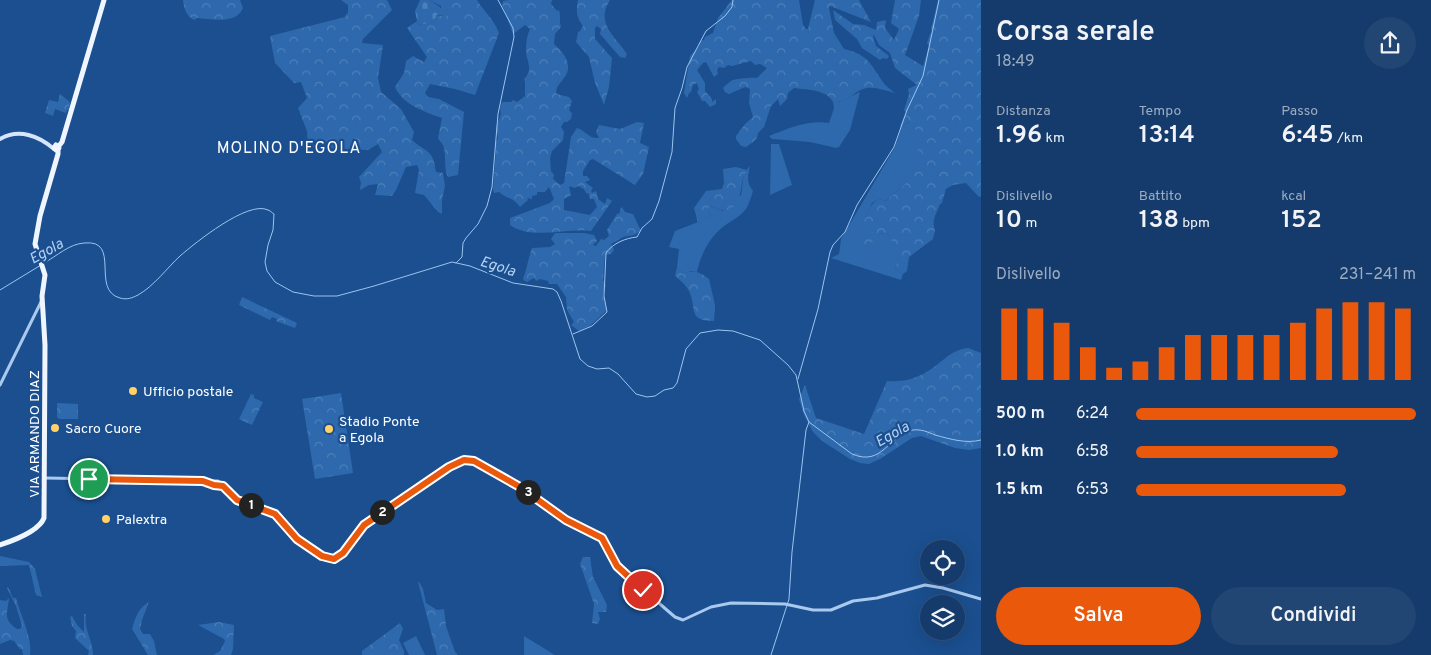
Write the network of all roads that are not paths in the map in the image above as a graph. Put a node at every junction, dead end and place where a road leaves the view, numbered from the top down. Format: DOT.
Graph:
graph roads {
  1 [pos="104,0"];
  2 [pos="0,139"];
  3 [pos="55,147"];
  4 [pos="42,296"];
  5 [pos="42,303"];
  6 [pos="36,312"];
  7 [pos="43,316"];
  8 [pos="0,385"];
  9 [pos="45,478"];
  10 [pos="0,545"];
  11 [pos="981,599"];
  1 -- 3 [label="main road"];
  2 -- 3 [label="main road"];
  3 -- 4 [label="main road, VIA ARMANDO DIAZ"];
  4 -- 5 [label="main road, VIA ARMANDO DIAZ"];
  4 -- 6 [label="street"];
  5 -- 6 [label="street"];
  5 -- 7 [label="main road, VIA ARMANDO DIAZ"];
  6 -- 7 [label="street"];
  6 -- 8 [label="street"];
  7 -- 9 [label="main road, VIA ARMANDO DIAZ"];
  9 -- 10 [label="main road, VIA ARMANDO DIAZ"];
  9 -- 11 [label="street"];
}
